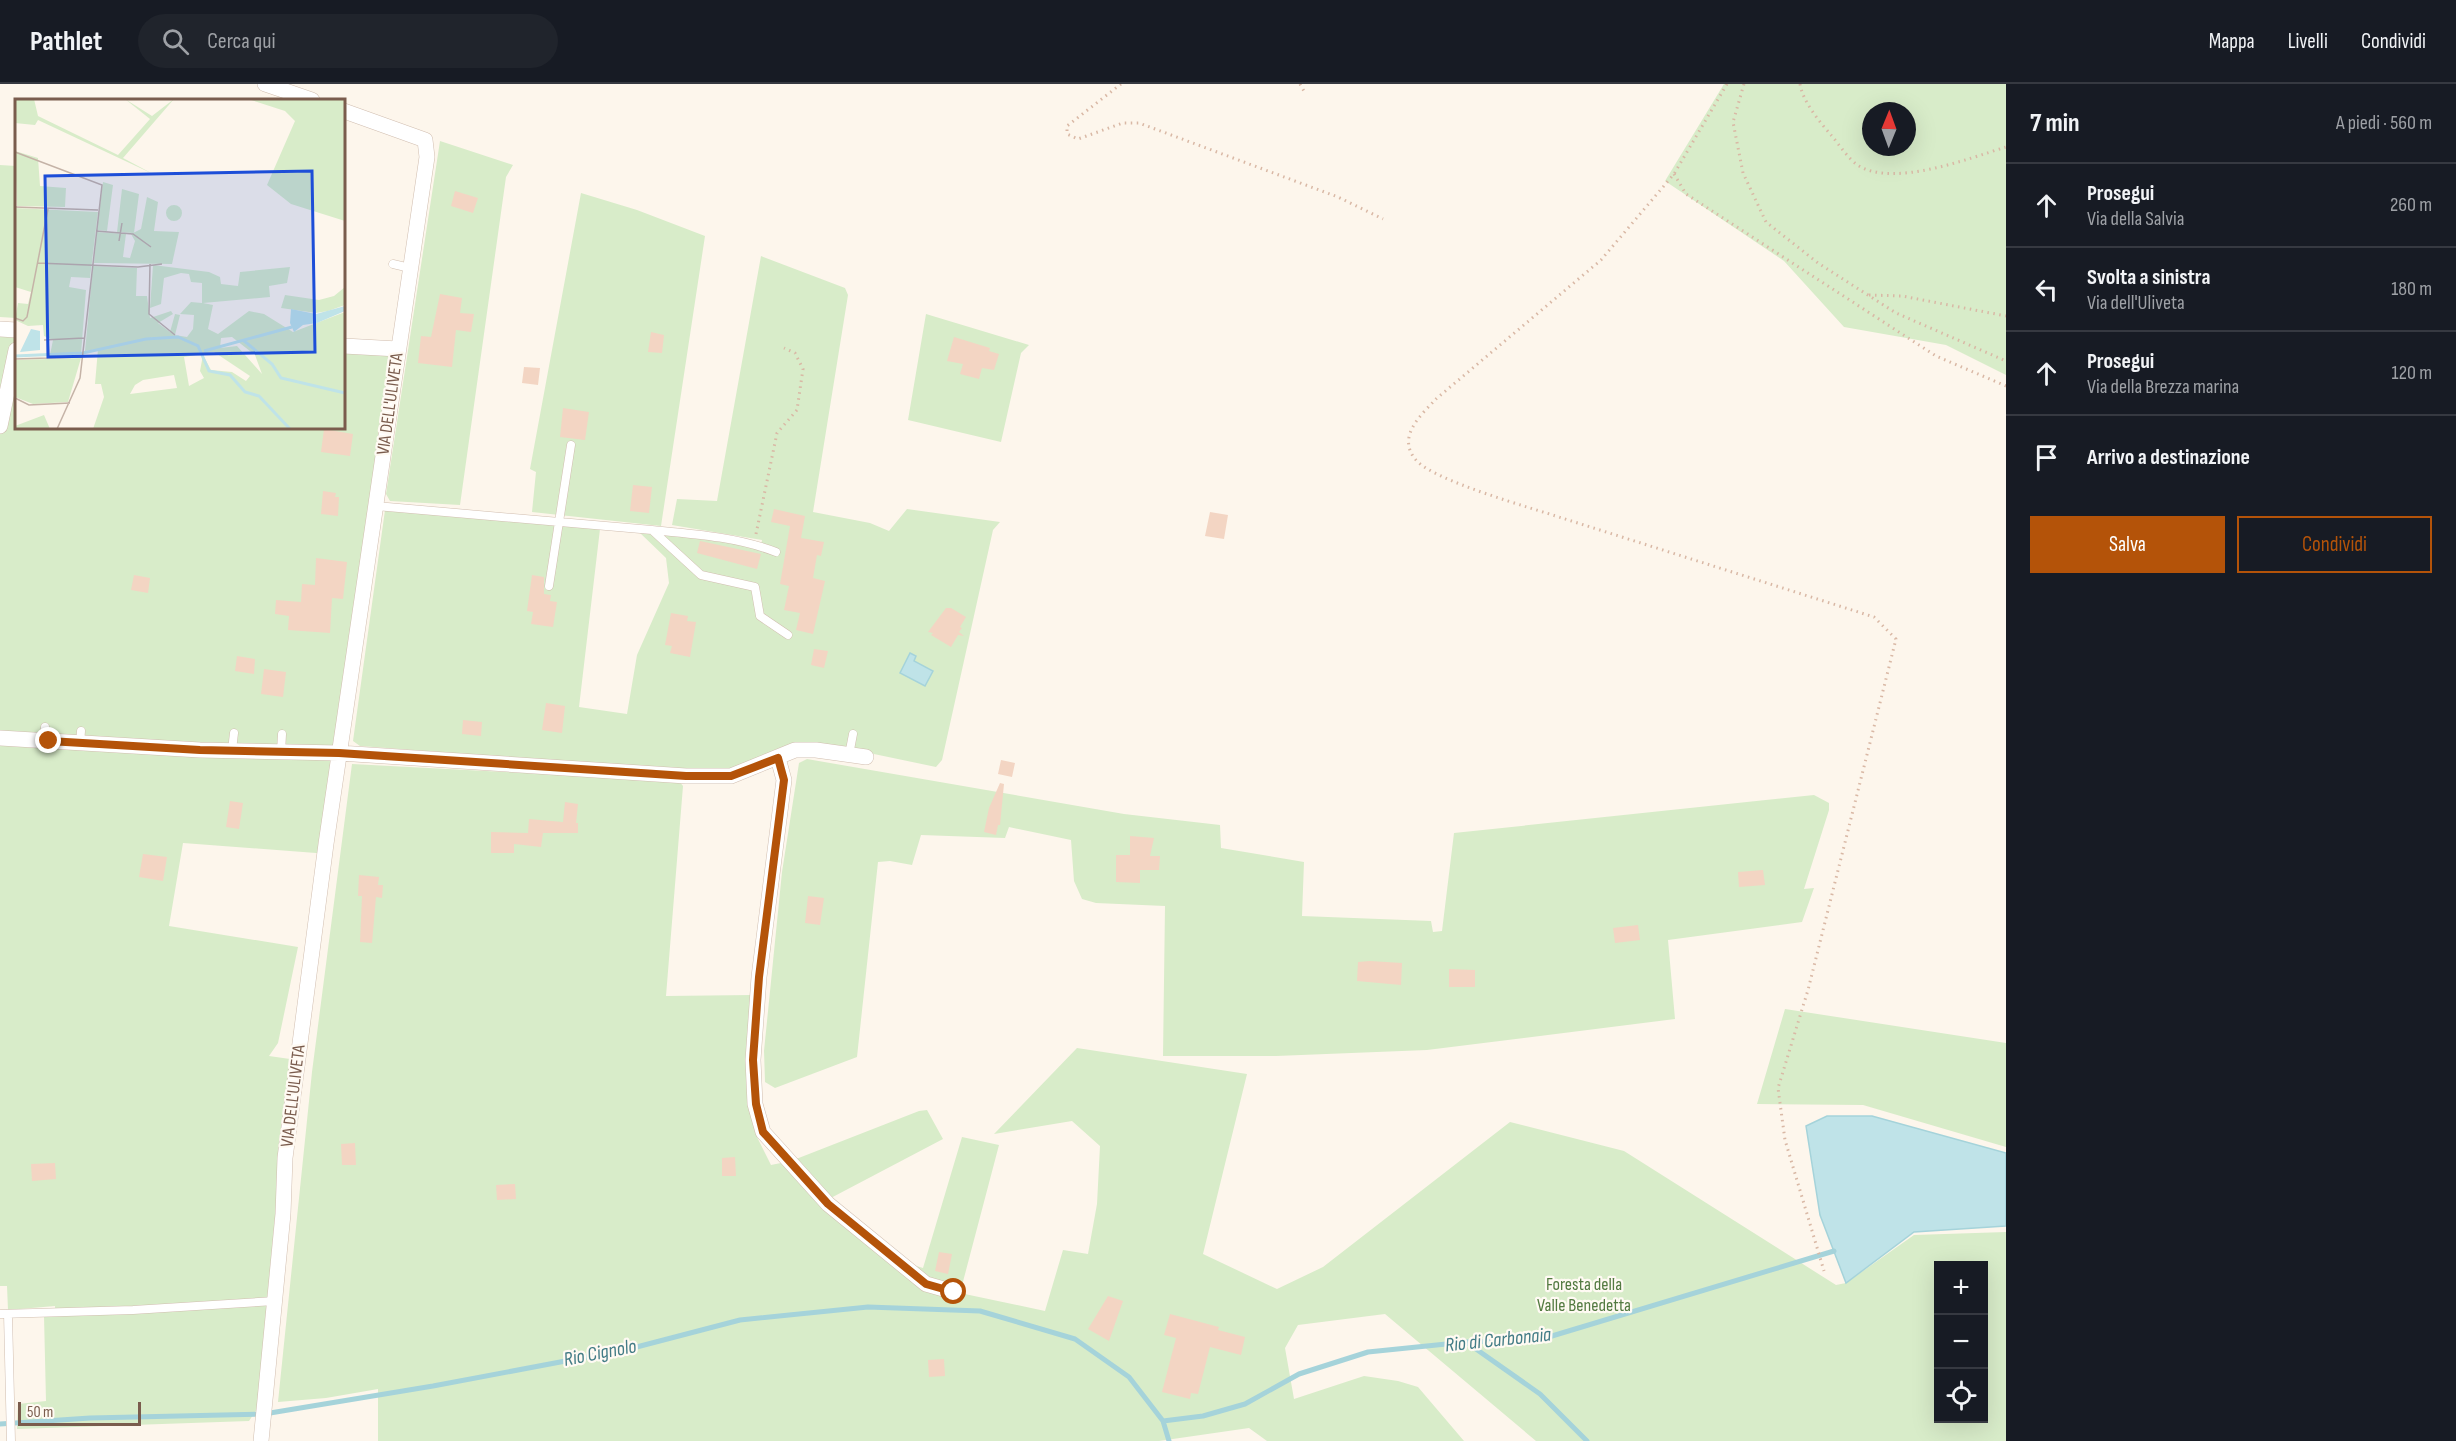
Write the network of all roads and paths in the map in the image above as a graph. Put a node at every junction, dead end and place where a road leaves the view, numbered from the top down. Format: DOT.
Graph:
graph roads {
  1 [pos="265,84"];
  2 [pos="1121,84"];
  3 [pos="1300,84"];
  4 [pos="1727,84"];
  5 [pos="1744,84"];
  6 [pos="1800,84"];
  7 [pos="1305,93"];
  8 [pos="309,99"];
  9 [pos="345,111"];
  10 [pos="2006,147"];
  11 [pos="1674,174"];
  12 [pos="1383,219"];
  13 [pos="393,264"];
  14 [pos="410,268"];
  15 [pos="1868,295"];
  16 [pos="2006,316"];
  17 [pos="0,329"];
  18 [pos="15,330"];
  19 [pos="345,346"];
  20 [pos="784,348"];
  21 [pos="398,349"];
  22 [pos="15,355"];
  23 [pos="2006,361"];
  24 [pos="2006,386"];
  25 [pos="0,426"];
  26 [pos="571,445"];
  27 [pos="376,506"];
  28 [pos="559,521"];
  29 [pos="652,530"];
  30 [pos="753,545"];
  31 [pos="776,552"];
  32 [pos="549,586"];
  33 [pos="788,635"];
  34 [pos="234,733"];
  35 [pos="282,734"];
  36 [pos="854,734"];
  37 [pos="0,738"];
  38 [pos="281,752"];
  39 [pos="238,753"];
  40 [pos="339,753"];
  41 [pos="849,755"];
  42 [pos="866,757"];
  43 [pos="778,758"];
  44 [pos="1824,1271"];
  45 [pos="954,1292"];
  46 [pos="275,1301"];
  47 [pos="4,1314"];
  48 [pos="10,1438"];
  49 [pos="261,1441"];
  1 -- 8 [label="street"];
  2 -- 12 [label="path"];
  3 -- 7 [label="path"];
  4 -- 11 [label="path"];
  5 -- 15 [label="path"];
  6 -- 10 [label="path"];
  9 -- 14 [label="street, VIA DELL'ULIVETA"];
  11 -- 24 [label="path"];
  11 -- 44 [label="path"];
  13 -- 14 [label="lane"];
  14 -- 21 [label="street, VIA DELL'ULIVETA"];
  15 -- 16 [label="path"];
  15 -- 23 [label="path"];
  17 -- 18 [label="street"];
  19 -- 21 [label="street"];
  20 -- 30 [label="path"];
  21 -- 27 [label="street, VIA DELL'ULIVETA"];
  22 -- 25 [label="street"];
  26 -- 28 [label="lane"];
  27 -- 28 [label="lane"];
  27 -- 40 [label="street, VIA DELL'ULIVETA"];
  28 -- 29 [label="lane"];
  28 -- 32 [label="lane"];
  29 -- 30 [label="lane"];
  29 -- 33 [label="lane"];
  30 -- 31 [label="lane"];
  34 -- 39 [label="lane"];
  35 -- 38 [label="lane"];
  36 -- 41 [label="lane"];
  37 -- 39 [label="street"];
  38 -- 39 [label="street"];
  38 -- 40 [label="street"];
  40 -- 43 [label="street"];
  40 -- 46 [label="street, VIA DELL'ULIVETA"];
  41 -- 42 [label="street"];
  41 -- 43 [label="street"];
  43 -- 45 [label="street"];
  46 -- 47 [label="lane"];
  46 -- 49 [label="street, VIA DELL'ULIVETA"];
  47 -- 48 [label="lane"];
}
